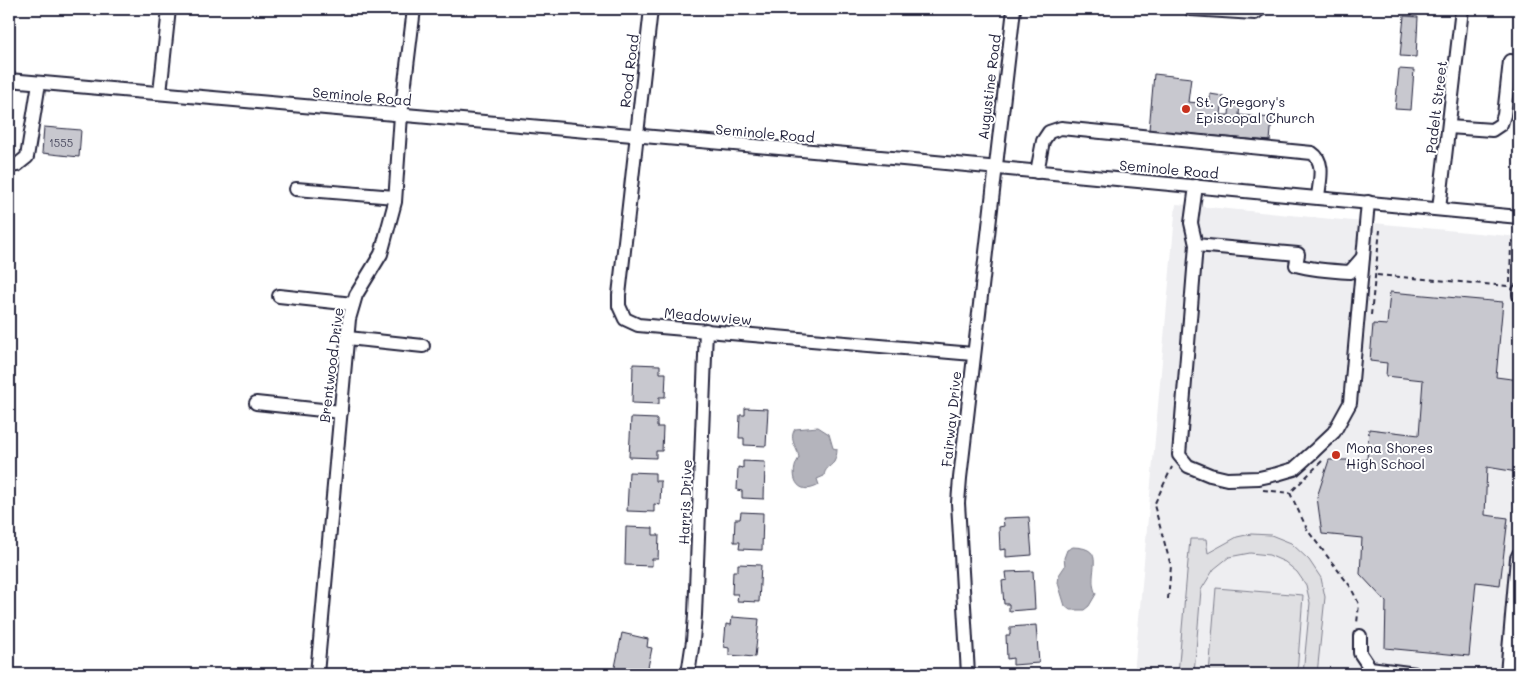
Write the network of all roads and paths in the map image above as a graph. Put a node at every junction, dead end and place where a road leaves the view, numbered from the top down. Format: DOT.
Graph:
graph roads {
  1 [pos="169,9"];
  2 [pos="414,9"];
  3 [pos="652,9"];
  4 [pos="1014,9"];
  5 [pos="1190,9"];
  6 [pos="1260,9"];
  7 [pos="1462,9"];
  8 [pos="1519,62"];
  9 [pos="9,80"];
  10 [pos="39,82"];
  11 [pos="160,93"];
  12 [pos="401,115"];
  13 [pos="1449,127"];
  14 [pos="637,136"];
  15 [pos="9,166"];
  16 [pos="995,168"];
  17 [pos="1037,172"];
  18 [pos="1196,186"];
  19 [pos="296,189"];
  20 [pos="395,197"];
  21 [pos="1318,197"];
  22 [pos="1368,202"];
  23 [pos="1438,209"];
  24 [pos="1519,217"];
  25 [pos="1511,243"];
  26 [pos="1196,245"];
  27 [pos="1363,257"];
  28 [pos="1362,274"];
  29 [pos="1515,291"];
  30 [pos="278,296"];
  31 [pos="353,304"];
  32 [pos="706,330"];
  33 [pos="348,338"];
  34 [pos="423,346"];
  35 [pos="973,354"];
  36 [pos="256,403"];
  37 [pos="340,412"];
  38 [pos="1173,464"];
  39 [pos="1519,554"];
  40 [pos="1168,599"];
  41 [pos="1360,636"];
  42 [pos="317,674"];
  43 [pos="688,674"];
  44 [pos="968,674"];
  45 [pos="1416,674"];
  46 [pos="1507,674"];
  1 -- 11 [label="street"];
  2 -- 12 [label="street, Brentwood Drive"];
  3 -- 14 [label="street, Rood Road"];
  4 -- 16 [label="street, Augustine Road"];
  5 -- 6 [label="street"];
  7 -- 13 [label="street, Padelt Street"];
  8 -- 13 [label="street"];
  9 -- 10 [label="street, Seminole Road"];
  10 -- 11 [label="street, Seminole Road"];
  10 -- 15 [label="street"];
  11 -- 12 [label="street, Seminole Road"];
  12 -- 14 [label="street, Seminole Road"];
  12 -- 20 [label="street, Brentwood Drive"];
  13 -- 23 [label="street, Padelt Street"];
  14 -- 16 [label="street, Seminole Road"];
  14 -- 32 [label="street, Meadowview"];
  16 -- 17 [label="street, Seminole Road"];
  16 -- 35 [label="street, Fairway Drive"];
  17 -- 18 [label="street, Seminole Road"];
  17 -- 21 [label="street"];
  18 -- 21 [label="street, Seminole Road"];
  18 -- 26 [label="street"];
  19 -- 20 [label="street"];
  20 -- 31 [label="street, Brentwood Drive"];
  21 -- 22 [label="street, Seminole Road"];
  22 -- 23 [label="street, Seminole Road"];
  22 -- 27 [label="street"];
  23 -- 24 [label="street, Seminole Road"];
  25 -- 29 [label="path"];
  26 -- 27 [label="street"];
  26 -- 28 [label="street"];
  27 -- 28 [label="street"];
  28 -- 29 [label="path"];
  30 -- 31 [label="street"];
  31 -- 33 [label="street, Brentwood Drive"];
  32 -- 35 [label="street, Meadowview"];
  32 -- 43 [label="street, Harris Drive"];
  33 -- 34 [label="street"];
  33 -- 37 [label="street, Brentwood Drive"];
  35 -- 44 [label="street, Fairway Drive"];
  36 -- 37 [label="street"];
  37 -- 42 [label="street, Brentwood Drive"];
  38 -- 40 [label="path"];
  39 -- 46 [label="street"];
  41 -- 45 [label="street"];
}
